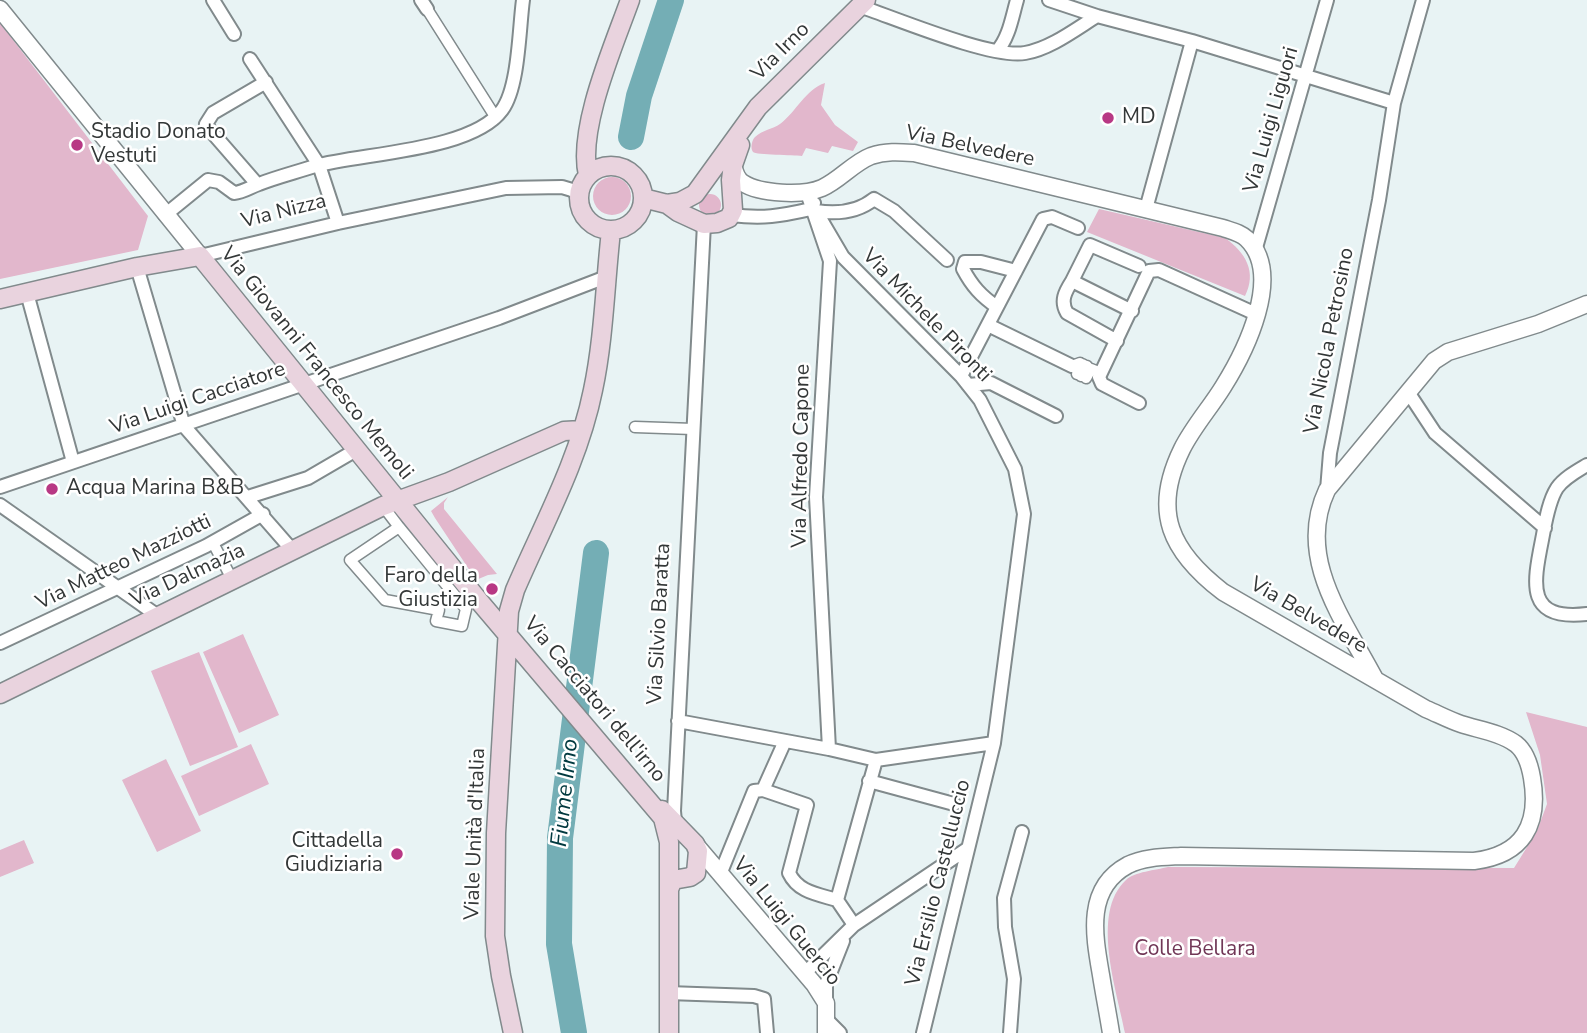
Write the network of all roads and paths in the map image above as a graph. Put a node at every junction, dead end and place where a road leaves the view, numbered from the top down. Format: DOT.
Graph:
graph roads {
  1 [pos="214,0"];
  2 [pos="523,0"];
  3 [pos="629,0"];
  4 [pos="1017,0"];
  5 [pos="1049,0"];
  6 [pos="1327,0"];
  7 [pos="1423,0"];
  8 [pos="862,3"];
  9 [pos="424,5"];
  10 [pos="0,9"];
  11 [pos="1097,16"];
  12 [pos="234,34"];
  13 [pos="1192,41"];
  14 [pos="997,51"];
  15 [pos="250,59"];
  16 [pos="1305,75"];
  17 [pos="266,82"];
  18 [pos="1394,103"];
  19 [pos="758,107"];
  20 [pos="496,118"];
  21 [pos="319,165"];
  22 [pos="733,165"];
  23 [pos="588,175"];
  24 [pos="257,184"];
  25 [pos="823,187"];
  26 [pos="807,193"];
  27 [pos="579,196"];
  28 [pos="643,198"];
  29 [pos="667,204"];
  30 [pos="1146,209"];
  31 [pos="814,210"];
  32 [pos="165,215"];
  33 [pos="731,215"];
  34 [pos="338,223"];
  35 [pos="705,223"];
  36 [pos="1078,228"];
  37 [pos="611,231"];
  38 [pos="1255,251"];
  39 [pos="200,256"];
  40 [pos="947,260"];
  41 [pos="1139,266"];
  42 [pos="137,267"];
  43 [pos="1016,271"];
  44 [pos="606,277"];
  45 [pos="1070,284"];
  46 [pos="27,293"];
  47 [pos="0,299"];
  48 [pos="1587,304"];
  49 [pos="997,307"];
  50 [pos="1132,311"];
  51 [pos="1256,314"];
  52 [pos="988,326"];
  53 [pos="1117,341"];
  54 [pos="1072,366"];
  55 [pos="1101,373"];
  56 [pos="965,380"];
  57 [pos="301,384"];
  58 [pos="1408,391"];
  59 [pos="1139,402"];
  60 [pos="1056,416"];
  61 [pos="184,426"];
  62 [pos="635,427"];
  63 [pos="693,429"];
  64 [pos="582,430"];
  65 [pos="356,450"];
  66 [pos="73,462"];
  67 [pos="1587,465"];
  68 [pos="0,487"];
  69 [pos="1327,489"];
  70 [pos="248,497"];
  71 [pos="390,503"];
  72 [pos="0,505"];
  73 [pos="263,514"];
  74 [pos="399,527"];
  75 [pos="1545,528"];
  76 [pos="213,543"];
  77 [pos="293,551"];
  78 [pos="233,581"];
  79 [pos="117,586"];
  80 [pos="515,590"];
  81 [pos="480,601"];
  82 [pos="1587,614"];
  83 [pos="158,616"];
  84 [pos="509,635"];
  85 [pos="0,643"];
  86 [pos="544,676"];
  87 [pos="1375,679"];
  88 [pos="504,681"];
  89 [pos="0,694"];
  90 [pos="678,721"];
  91 [pos="785,741"];
  92 [pos="994,743"];
  93 [pos="829,749"];
  94 [pos="876,760"];
  95 [pos="869,781"];
  96 [pos="763,790"];
  97 [pos="954,804"];
  98 [pos="671,823"];
  99 [pos="1022,832"];
  100 [pos="695,844"];
  101 [pos="967,849"];
  102 [pos="721,872"];
  103 [pos="669,889"];
  104 [pos="837,900"];
  105 [pos="854,925"];
  106 [pos="805,973"];
  107 [pos="668,993"];
  108 [pos="826,1026"];
  109 [pos="513,1033"];
  110 [pos="669,1033"];
  111 [pos="767,1033"];
  112 [pos="840,1033"];
  113 [pos="923,1033"];
  114 [pos="1010,1033"];
  115 [pos="1111,1033"];
  1 -- 12 [label="street"];
  2 -- 20 [label="street"];
  3 -- 23 [label="main road"];
  4 -- 14 [label="street"];
  5 -- 11 [label="street"];
  6 -- 16 [label="street, Via Luigi Liguori"];
  7 -- 18 [label="street, Via Nicola Petrosino"];
  8 -- 14 [label="street"];
  8 -- 19 [label="main road, Via Irno"];
  9 -- 20 [label="street"];
  10 -- 32 [label="street"];
  11 -- 13 [label="street"];
  11 -- 14 [label="street"];
  13 -- 16 [label="street"];
  13 -- 30 [label="street"];
  15 -- 17 [label="street"];
  16 -- 18 [label="street"];
  16 -- 38 [label="street, Via Luigi Liguori"];
  17 -- 21 [label="street"];
  17 -- 24 [label="street"];
  18 -- 69 [label="street, Via Nicola Petrosino"];
  19 -- 22 [label="main road, Via Irno"];
  19 -- 29 [label="main road, Via Irno"];
  20 -- 21 [label="street"];
  21 -- 24 [label="street"];
  21 -- 34 [label="street"];
  22 -- 26 [label="street, Via Belvedere"];
  22 -- 33 [label="main road, Via Irno"];
  23 -- 27 [label="main road"];
  23 -- 28 [label="main road"];
  24 -- 32 [label="street"];
  25 -- 26 [label="street, Via Belvedere"];
  25 -- 30 [label="street, Via Belvedere"];
  25 -- 31 [label="street, Via Belvedere"];
  26 -- 31 [label="street"];
  27 -- 34 [label="street, Via Nizza"];
  27 -- 37 [label="main road"];
  28 -- 29 [label="main road"];
  28 -- 37 [label="main road"];
  29 -- 35 [label="main road"];
  30 -- 38 [label="street, Via Belvedere"];
  31 -- 33 [label="street"];
  31 -- 40 [label="street"];
  31 -- 56 [label="street, Via Michele Pironti"];
  31 -- 93 [label="street, Via Alfredo Capone"];
  32 -- 39 [label="street"];
  33 -- 35 [label="main road"];
  34 -- 39 [label="street, Via Nizza"];
  35 -- 63 [label="street, Via Silvio Baratta"];
  36 -- 43 [label="street"];
  37 -- 44 [label="main road, Viale Unità d'Italia"];
  38 -- 51 [label="street, Via Belvedere"];
  39 -- 42 [label="main road, Via Nizza"];
  39 -- 57 [label="main road, Via Giovanni Francesco Memoli"];
  41 -- 45 [label="street"];
  42 -- 46 [label="main road, Via Nizza"];
  42 -- 61 [label="street"];
  43 -- 49 [label="street"];
  43 -- 49 [label="street"];
  44 -- 57 [label="street, Via Luigi Cacciatore"];
  44 -- 64 [label="main road, Viale Unità d'Italia"];
  45 -- 50 [label="street"];
  45 -- 53 [label="street"];
  46 -- 47 [label="main road, Via Nizza"];
  46 -- 66 [label="street"];
  48 -- 58 [label="street"];
  49 -- 52 [label="street"];
  50 -- 51 [label="street"];
  50 -- 53 [label="street"];
  51 -- 87 [label="street, Via Belvedere"];
  52 -- 54 [label="street"];
  52 -- 56 [label="street"];
  53 -- 55 [label="street"];
  54 -- 55 [label="street"];
  55 -- 59 [label="street"];
  56 -- 60 [label="street"];
  56 -- 92 [label="street, Via Michele Pironti"];
  57 -- 61 [label="street, Via Luigi Cacciatore"];
  57 -- 65 [label="main road, Via Giovanni Francesco Memoli"];
  58 -- 69 [label="street"];
  58 -- 75 [label="street"];
  61 -- 66 [label="street, Via Luigi Cacciatore"];
  61 -- 70 [label="street"];
  62 -- 63 [label="street"];
  63 -- 90 [label="street, Via Silvio Baratta"];
  64 -- 71 [label="main road, Via Dalmazia"];
  64 -- 80 [label="main road, Viale Unità d'Italia"];
  65 -- 70 [label="street"];
  65 -- 71 [label="main road, Via Giovanni Francesco Memoli"];
  66 -- 68 [label="street, Via Luigi Cacciatore"];
  67 -- 75 [label="street"];
  69 -- 87 [label="street, Via Nicola Petrosino"];
  70 -- 73 [label="street"];
  71 -- 74 [label="street"];
  71 -- 77 [label="main road, Via Dalmazia"];
  71 -- 81 [label="main road, Via Cacciatori dell'irno"];
  72 -- 79 [label="street"];
  73 -- 76 [label="street, Via Matteo Mazziotti"];
  73 -- 77 [label="street"];
  74 -- 74 [label="street"];
  75 -- 82 [label="street"];
  76 -- 78 [label="street"];
  76 -- 79 [label="street, Via Matteo Mazziotti"];
  77 -- 78 [label="main road, Via Dalmazia"];
  78 -- 83 [label="main road, Via Dalmazia"];
  79 -- 83 [label="street"];
  79 -- 85 [label="street, Via Matteo Mazziotti"];
  80 -- 81 [label="main road, Via Cacciatori dell'irno"];
  80 -- 84 [label="main road, Viale Unità d'Italia"];
  81 -- 84 [label="main road, Via Cacciatori dell'irno"];
  83 -- 89 [label="main road, Via Dalmazia"];
  84 -- 86 [label="main road, Via Cacciatori dell'irno"];
  84 -- 88 [label="main road, Viale Unità d'Italia"];
  86 -- 88 [label="main road"];
  86 -- 98 [label="main road, Via Cacciatori dell'irno"];
  87 -- 115 [label="street, Via Belvedere"];
  88 -- 109 [label="main road, Viale Unità d'Italia"];
  90 -- 91 [label="street"];
  90 -- 98 [label="street, Via Silvio Baratta"];
  91 -- 93 [label="street"];
  91 -- 96 [label="street"];
  92 -- 94 [label="street"];
  92 -- 101 [label="street, Via Ersilio Castelluccio"];
  93 -- 94 [label="street"];
  94 -- 95 [label="street"];
  95 -- 97 [label="street"];
  95 -- 104 [label="street"];
  96 -- 102 [label="street"];
  96 -- 104 [label="street"];
  98 -- 100 [label="main road"];
  98 -- 103 [label="main road, Via Silvio Baratta"];
  99 -- 114 [label="street"];
  100 -- 102 [label="street, Via Luigi Guercio"];
  100 -- 103 [label="main road"];
  101 -- 105 [label="street"];
  101 -- 113 [label="street, Via Ersilio Castelluccio"];
  102 -- 106 [label="street, Via Luigi Guercio"];
  103 -- 107 [label="main road, Via Silvio Baratta"];
  104 -- 105 [label="street"];
  105 -- 106 [label="street"];
  105 -- 108 [label="street"];
  106 -- 108 [label="street, Via Luigi Guercio"];
  107 -- 110 [label="main road, Via Silvio Baratta"];
  107 -- 111 [label="street"];
  108 -- 112 [label="street"];
}
